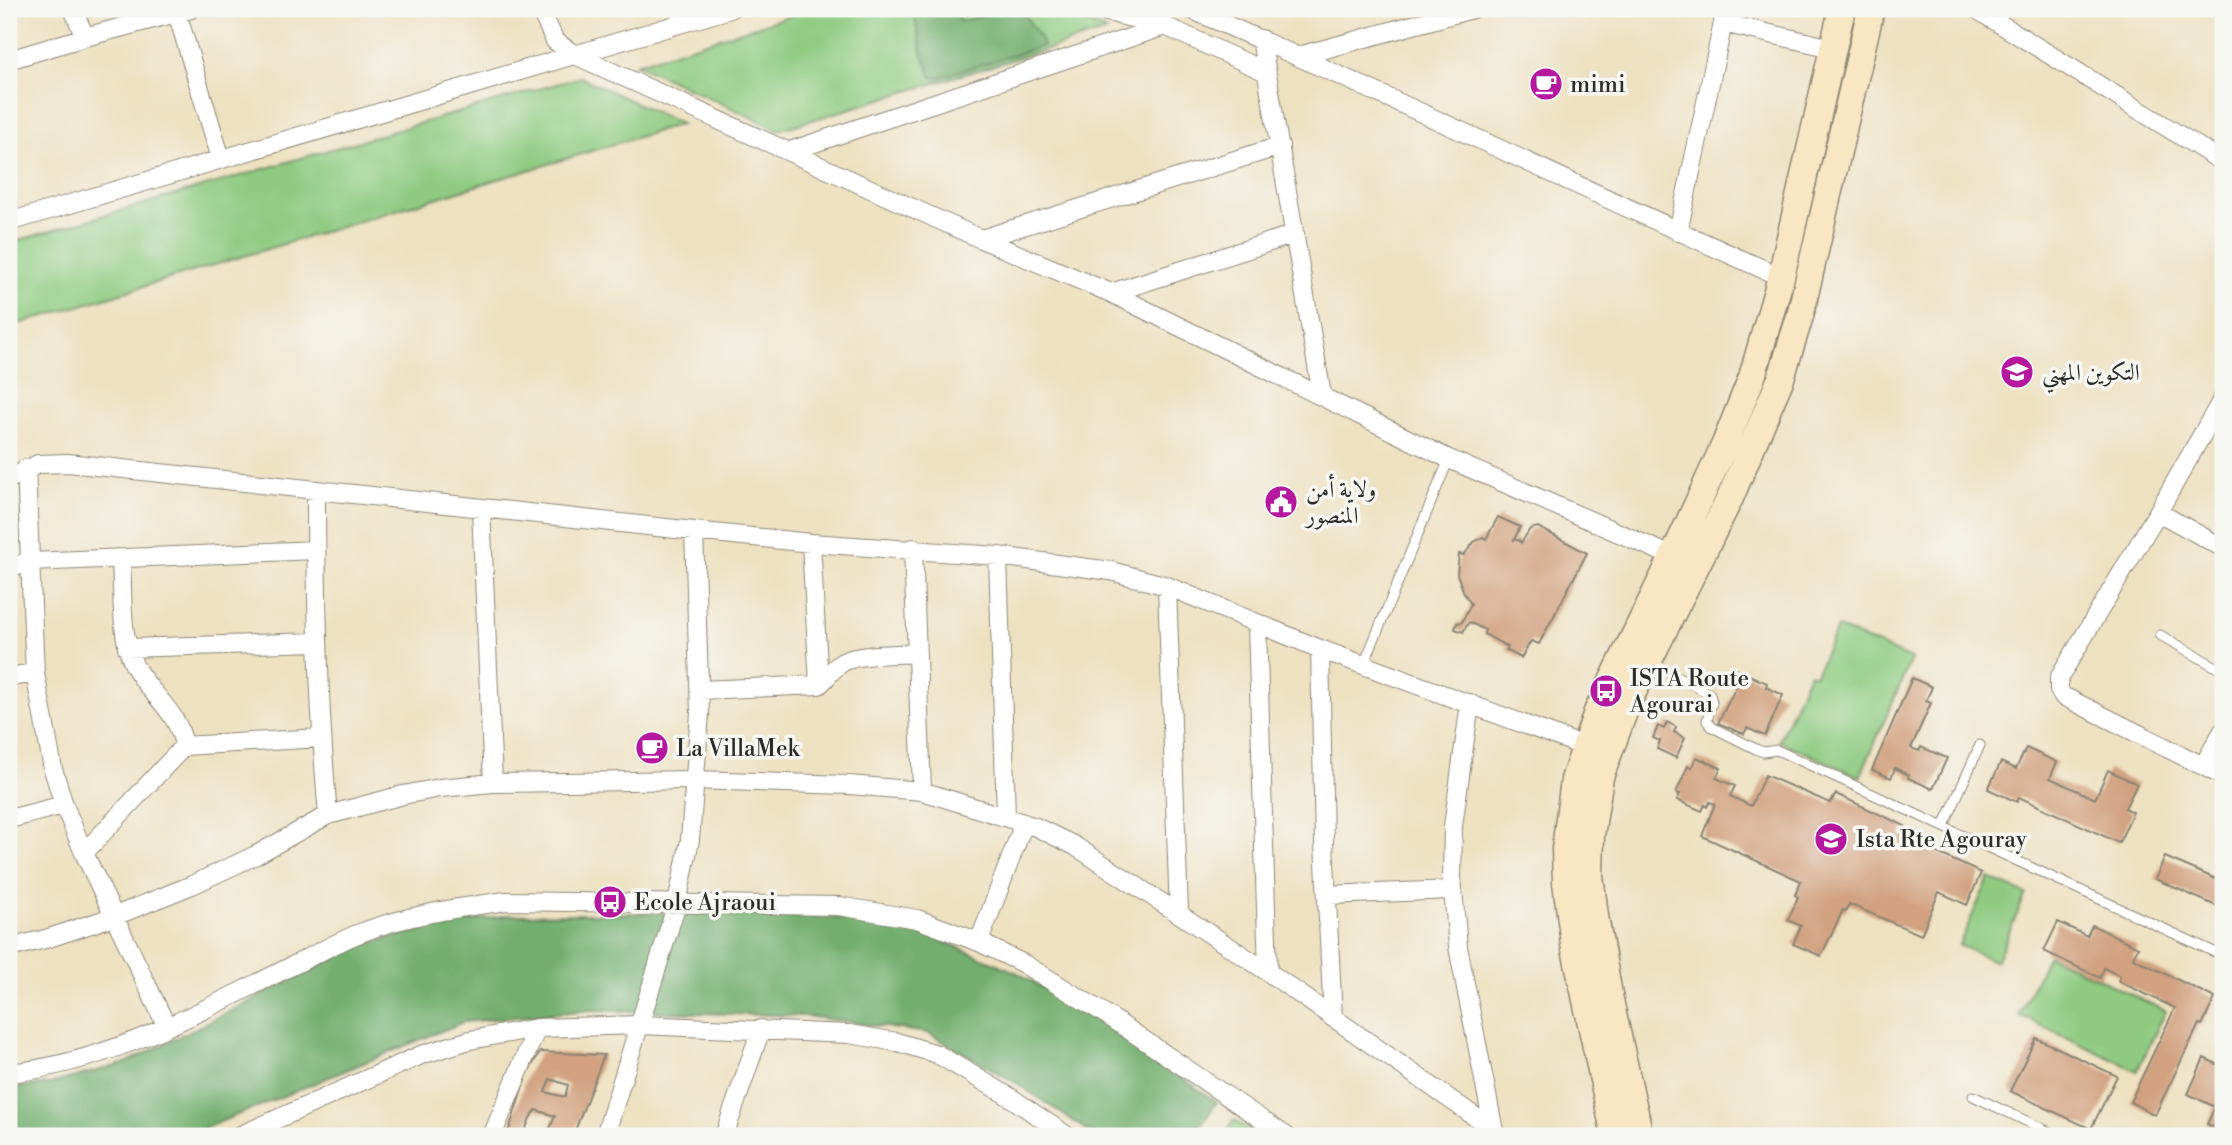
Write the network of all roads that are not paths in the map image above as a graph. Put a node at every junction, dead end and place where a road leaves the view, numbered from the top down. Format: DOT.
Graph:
graph roads {
  1 [pos="73,9"];
  2 [pos="540,9"];
  3 [pos="730,9"];
  4 [pos="1190,9"];
  5 [pos="1472,9"];
  6 [pos="1842,9"];
  7 [pos="1871,9"];
  8 [pos="1976,9"];
  9 [pos="1104,10"];
  10 [pos="184,11"];
  11 [pos="1723,16"];
  12 [pos="1165,26"];
  13 [pos="85,37"];
  14 [pos="1261,39"];
  15 [pos="1832,48"];
  16 [pos="575,55"];
  17 [pos="1299,56"];
  18 [pos="9,60"];
  19 [pos="1266,72"];
  20 [pos="1280,146"];
  21 [pos="790,151"];
  22 [pos="221,159"];
  23 [pos="2223,162"];
  24 [pos="9,222"];
  25 [pos="1678,232"];
  26 [pos="1294,234"];
  27 [pos="981,239"];
  28 [pos="1781,277"];
  29 [pos="1111,293"];
  30 [pos="1322,395"];
  31 [pos="2223,398"];
  32 [pos="1449,458"];
  33 [pos="26,468"];
  34 [pos="9,479"];
  35 [pos="316,490"];
  36 [pos="481,508"];
  37 [pos="2158,512"];
  38 [pos="694,531"];
  39 [pos="811,543"];
  40 [pos="913,548"];
  41 [pos="2223,548"];
  42 [pos="316,550"];
  43 [pos="998,556"];
  44 [pos="121,558"];
  45 [pos="30,562"];
  46 [pos="1685,562"];
  47 [pos="9,567"];
  48 [pos="1167,586"];
  49 [pos="1257,625"];
  50 [pos="2160,635"];
  51 [pos="317,642"];
  52 [pos="127,648"];
  53 [pos="1320,649"];
  54 [pos="916,653"];
  55 [pos="1648,661"];
  56 [pos="1364,664"];
  57 [pos="2223,671"];
  58 [pos="35,673"];
  59 [pos="9,677"];
  60 [pos="818,685"];
  61 [pos="699,690"];
  62 [pos="1470,703"];
  63 [pos="2223,731"];
  64 [pos="321,738"];
  65 [pos="1980,745"];
  66 [pos="184,746"];
  67 [pos="1596,750"];
  68 [pos="2203,766"];
  69 [pos="2223,776"];
  70 [pos="695,780"];
  71 [pos="493,783"];
  72 [pos="922,791"];
  73 [pos="64,805"];
  74 [pos="328,815"];
  75 [pos="1006,817"];
  76 [pos="9,819"];
  77 [pos="1024,823"];
  78 [pos="1944,827"];
  79 [pos="84,853"];
  80 [pos="1453,890"];
  81 [pos="1327,895"];
  82 [pos="677,902"];
  83 [pos="1178,913"];
  84 [pos="116,916"];
  85 [pos="979,942"];
  86 [pos="9,948"];
  87 [pos="2223,956"];
  88 [pos="1268,972"];
  89 [pos="1333,1018"];
  90 [pos="640,1026"];
  91 [pos="167,1027"];
  92 [pos="537,1028"];
  93 [pos="761,1029"];
  94 [pos="9,1073"];
  95 [pos="1973,1096"];
  96 [pos="1495,1133"];
  97 [pos="239,1136"];
  98 [pos="492,1136"];
  99 [pos="605,1136"];
  100 [pos="724,1136"];
  101 [pos="1067,1136"];
  102 [pos="1286,1136"];
  103 [pos="1615,1136"];
  104 [pos="1640,1136"];
  105 [pos="2058,1136"];
  1 -- 13 [label="street"];
  2 -- 16 [label="street"];
  3 -- 16 [label="street"];
  4 -- 14 [label="street"];
  5 -- 17 [label="street"];
  6 -- 15 [label="main road"];
  7 -- 46 [label="main road"];
  8 -- 23 [label="street"];
  9 -- 12 [label="street"];
  10 -- 13 [label="street"];
  10 -- 22 [label="street"];
  11 -- 15 [label="street"];
  11 -- 25 [label="street"];
  12 -- 19 [label="street"];
  12 -- 21 [label="street"];
  13 -- 18 [label="street"];
  14 -- 17 [label="street"];
  14 -- 19 [label="street"];
  15 -- 28 [label="main road"];
  16 -- 21 [label="street"];
  16 -- 22 [label="street"];
  17 -- 25 [label="street"];
  19 -- 20 [label="street"];
  20 -- 26 [label="street"];
  20 -- 27 [label="street"];
  21 -- 27 [label="street"];
  22 -- 24 [label="street"];
  25 -- 28 [label="street"];
  26 -- 29 [label="street"];
  26 -- 30 [label="street"];
  27 -- 29 [label="street"];
  28 -- 46 [label="main road"];
  29 -- 30 [label="street"];
  30 -- 32 [label="street"];
  31 -- 37 [label="street"];
  32 -- 46 [label="street"];
  32 -- 56 [label="lane"];
  33 -- 34 [label="street"];
  33 -- 35 [label="street"];
  33 -- 45 [label="street"];
  35 -- 36 [label="street"];
  35 -- 42 [label="street"];
  36 -- 38 [label="street"];
  36 -- 71 [label="street"];
  37 -- 41 [label="street"];
  37 -- 68 [label="street"];
  38 -- 39 [label="street"];
  38 -- 61 [label="street"];
  39 -- 40 [label="street"];
  39 -- 60 [label="street"];
  40 -- 43 [label="street"];
  40 -- 54 [label="street"];
  42 -- 44 [label="street"];
  42 -- 51 [label="street"];
  43 -- 48 [label="street"];
  43 -- 75 [label="street"];
  44 -- 45 [label="street"];
  44 -- 52 [label="street"];
  45 -- 47 [label="street"];
  45 -- 58 [label="street"];
  46 -- 55 [label="main road"];
  46 -- 67 [label="main road"];
  48 -- 49 [label="street"];
  48 -- 83 [label="street"];
  49 -- 53 [label="street"];
  49 -- 88 [label="street"];
  50 -- 57 [label="lane"];
  51 -- 52 [label="street"];
  51 -- 64 [label="street"];
  52 -- 66 [label="street"];
  53 -- 56 [label="street"];
  53 -- 81 [label="street"];
  54 -- 60 [label="street"];
  54 -- 72 [label="street"];
  55 -- 67 [label="main road"];
  55 -- 78 [label="lane"];
  56 -- 62 [label="street"];
  58 -- 59 [label="street"];
  58 -- 73 [label="street"];
  60 -- 61 [label="street"];
  61 -- 70 [label="street"];
  62 -- 67 [label="street"];
  62 -- 80 [label="street"];
  63 -- 68 [label="street"];
  64 -- 66 [label="street"];
  64 -- 74 [label="street"];
  65 -- 78 [label="lane"];
  66 -- 79 [label="street"];
  67 -- 103 [label="main road"];
  67 -- 104 [label="main road"];
  68 -- 69 [label="street"];
  70 -- 71 [label="street"];
  70 -- 72 [label="street"];
  70 -- 82 [label="street"];
  71 -- 74 [label="street"];
  72 -- 75 [label="street"];
  73 -- 76 [label="street"];
  73 -- 79 [label="street"];
  74 -- 84 [label="street"];
  75 -- 77 [label="street"];
  77 -- 83 [label="street"];
  77 -- 85 [label="street"];
  78 -- 87 [label="lane"];
  79 -- 84 [label="street"];
  80 -- 81 [label="street"];
  80 -- 96 [label="street"];
  81 -- 89 [label="street"];
  82 -- 85 [label="street"];
  82 -- 90 [label="street"];
  82 -- 91 [label="street"];
  83 -- 88 [label="street"];
  84 -- 86 [label="street"];
  84 -- 91 [label="street"];
  85 -- 102 [label="street"];
  88 -- 89 [label="street"];
  89 -- 96 [label="street"];
  90 -- 92 [label="street"];
  90 -- 93 [label="street"];
  90 -- 99 [label="street"];
  91 -- 94 [label="street"];
  92 -- 97 [label="street"];
  92 -- 98 [label="street"];
  93 -- 100 [label="street"];
  93 -- 101 [label="street"];
  95 -- 105 [label="lane"];
}
